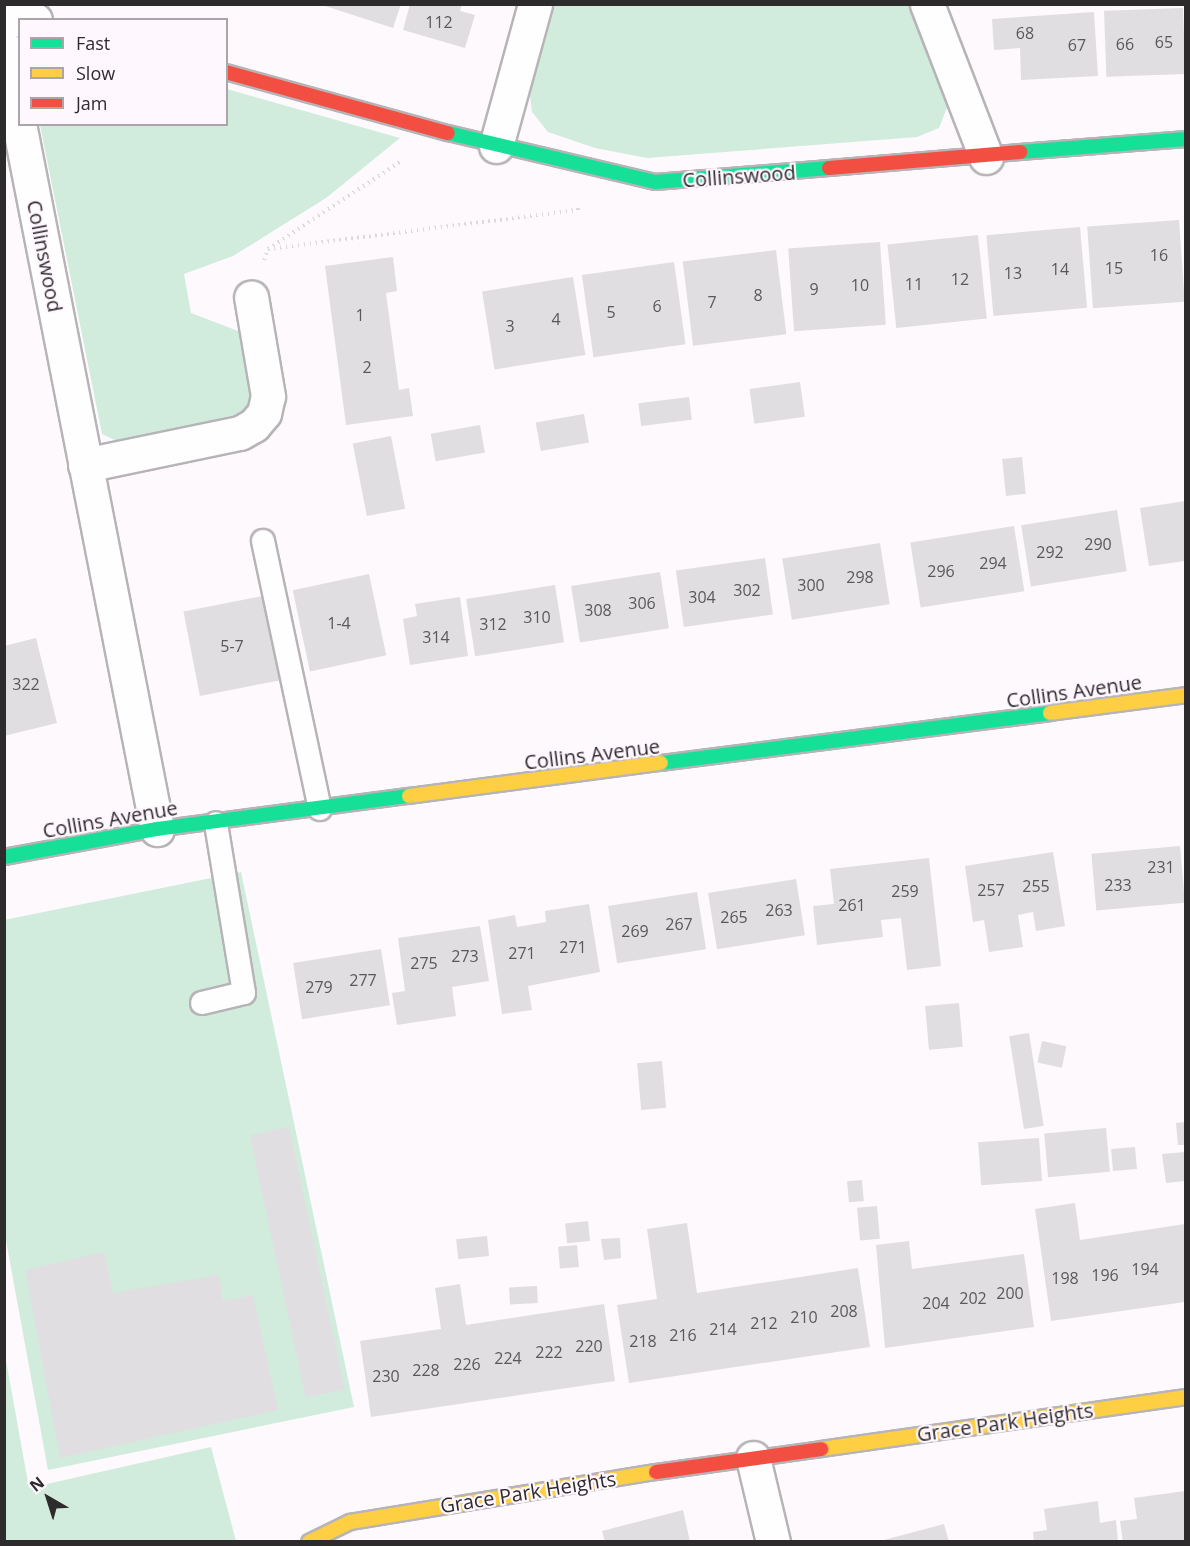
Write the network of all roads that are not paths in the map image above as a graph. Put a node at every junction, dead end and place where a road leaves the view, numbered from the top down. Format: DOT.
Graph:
graph roads {
  1 [pos="535,4"];
  2 [pos="927,4"];
  3 [pos="4,47"];
  4 [pos="228,73"];
  5 [pos="18,119"];
  6 [pos="19,126"];
  7 [pos="1185,139"];
  8 [pos="496,146"];
  9 [pos="986,157"];
  10 [pos="251,297"];
  11 [pos="85,465"];
  12 [pos="263,541"];
  13 [pos="1185,695"];
  14 [pos="320,809"];
  15 [pos="216,823"];
  16 [pos="157,829"];
  17 [pos="4,857"];
  18 [pos="202,1003"];
  19 [pos="1185,1397"];
  20 [pos="753,1458"];
  21 [pos="309,1542"];
  22 [pos="773,1542"];
  1 -- 8 [label="street"];
  2 -- 9 [label="street"];
  3 -- 5 [label="street, Collinswood"];
  4 -- 8 [label="street, Collinswood"];
  6 -- 11 [label="street, Collinswood"];
  7 -- 9 [label="street, Collinswood"];
  8 -- 9 [label="street, Collinswood"];
  10 -- 11 [label="street"];
  11 -- 16 [label="street, Collinswood"];
  12 -- 14 [label="lane"];
  13 -- 14 [label="street, Collins Avenue"];
  14 -- 15 [label="street, Collins Avenue"];
  15 -- 16 [label="street, Collins Avenue"];
  15 -- 18 [label="lane"];
  16 -- 17 [label="street, Collins Avenue"];
  19 -- 20 [label="street, Grace Park Heights"];
  20 -- 21 [label="street, Grace Park Heights"];
  20 -- 22 [label="street"];
}
